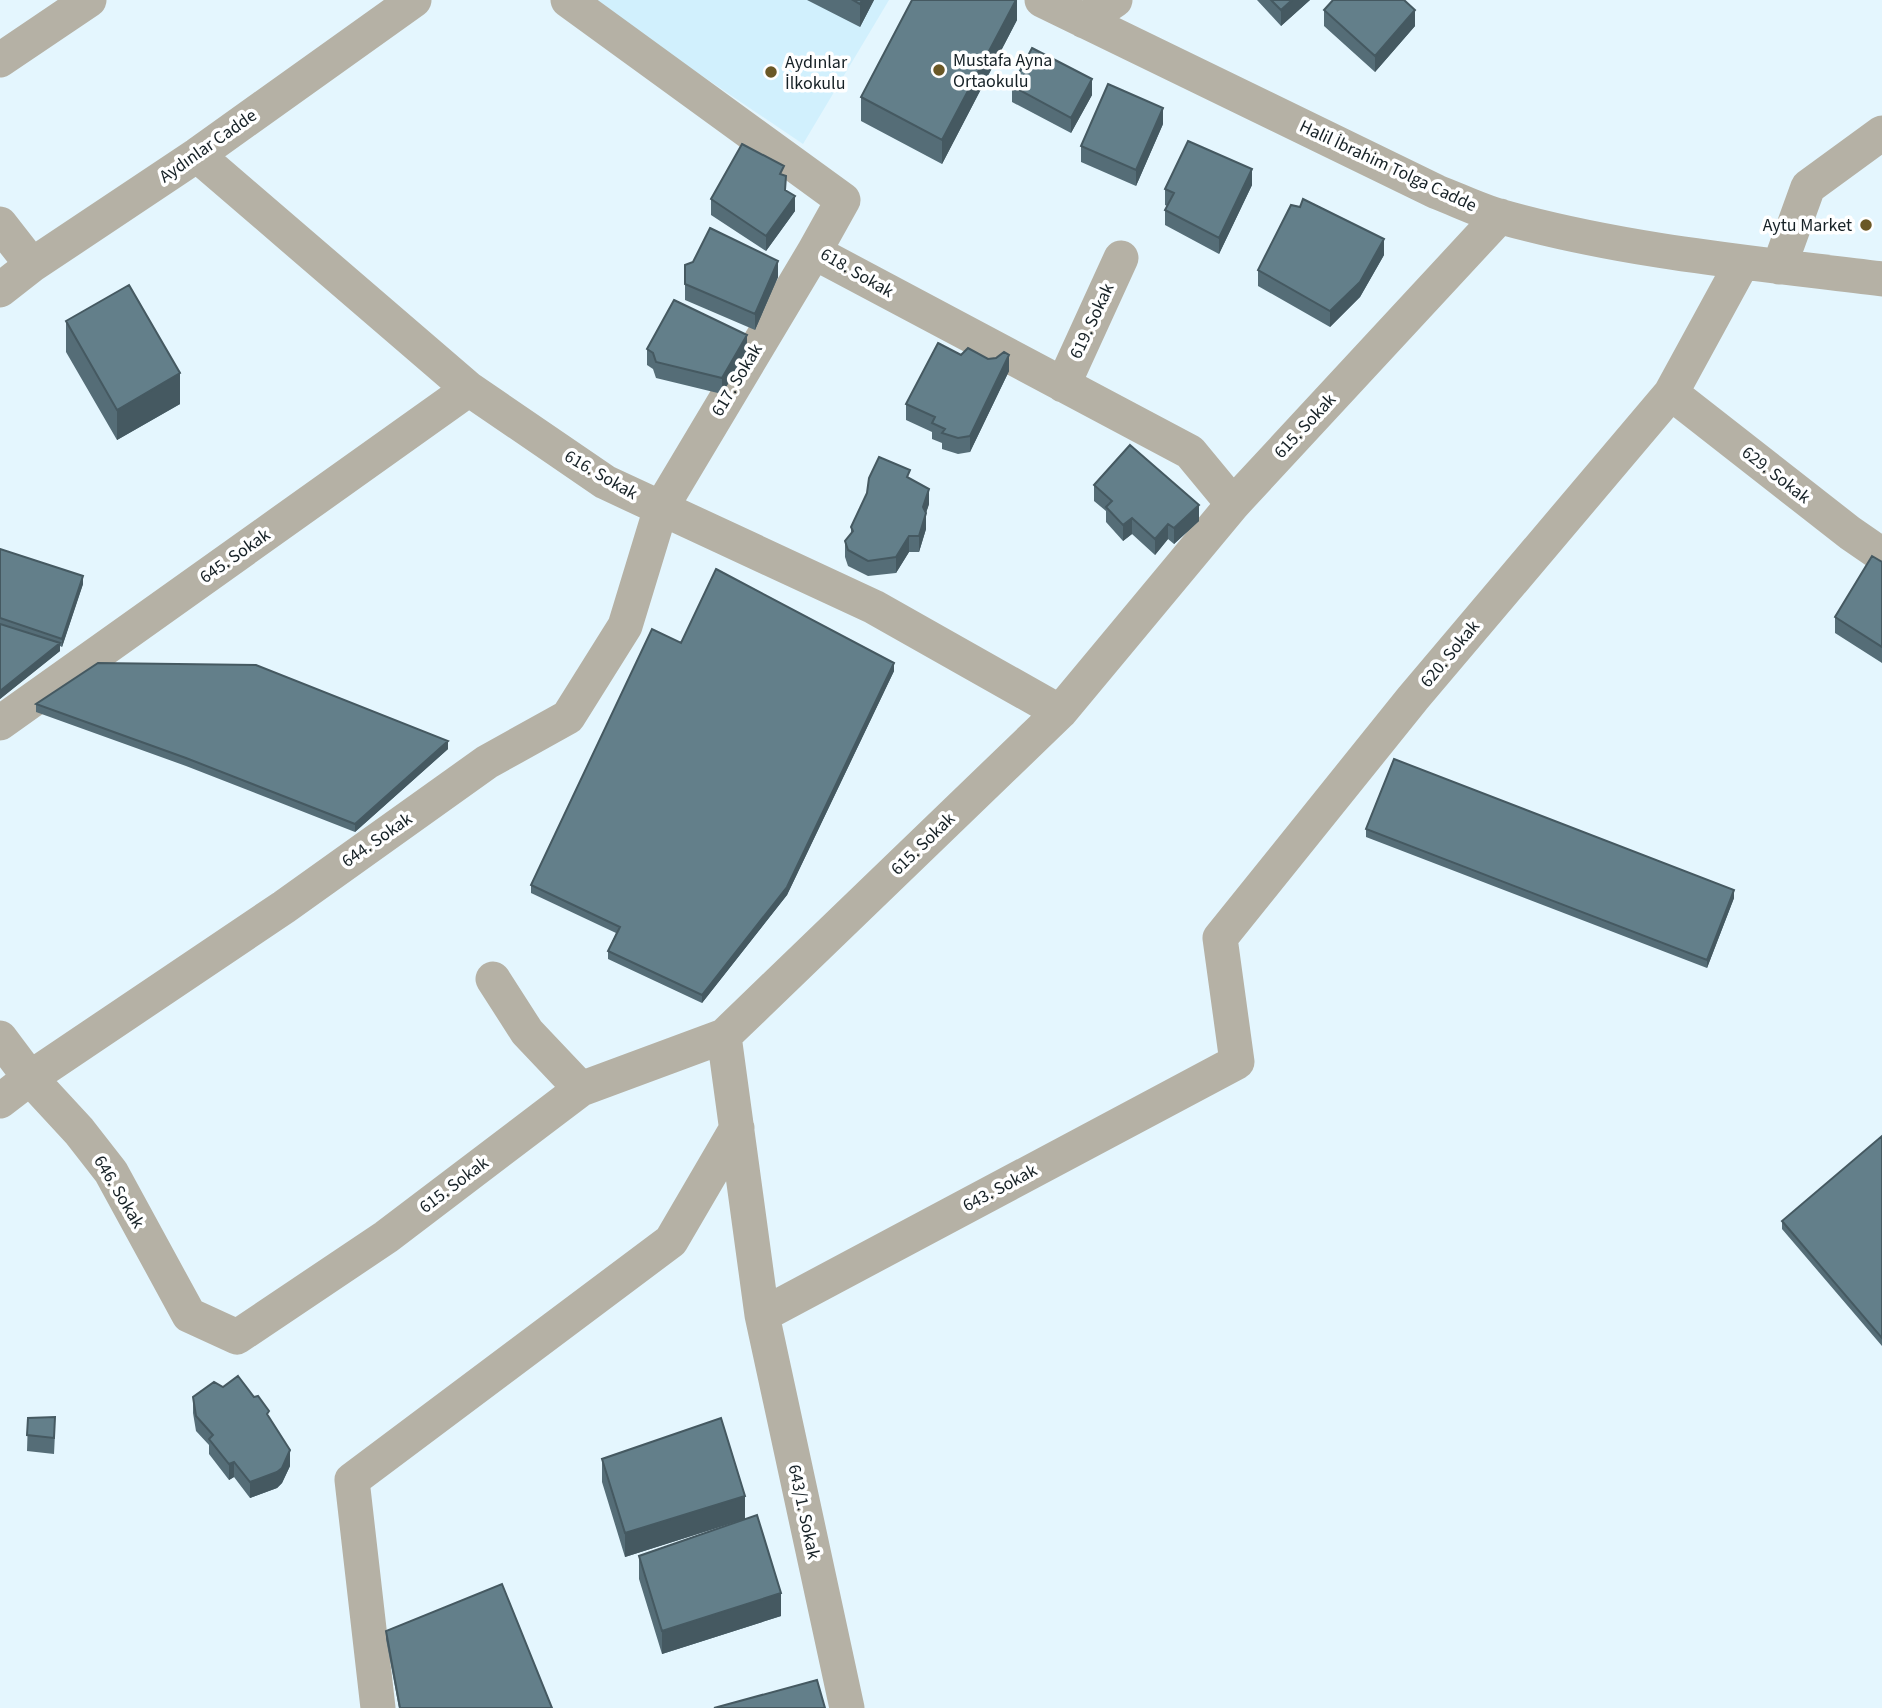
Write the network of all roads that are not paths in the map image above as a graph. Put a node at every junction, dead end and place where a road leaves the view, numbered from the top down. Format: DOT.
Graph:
graph roads {
  1 [pos="89,0"];
  2 [pos="414,0"];
  3 [pos="568,0"];
  4 [pos="1042,0"];
  5 [pos="1115,0"];
  6 [pos="1084,21"];
  7 [pos="0,60"];
  8 [pos="1882,133"];
  9 [pos="197,155"];
  10 [pos="1500,216"];
  11 [pos="0,224"];
  12 [pos="814,252"];
  13 [pos="1121,258"];
  14 [pos="1742,264"];
  15 [pos="32,265"];
  16 [pos="1779,267"];
  17 [pos="1882,279"];
  18 [pos="0,290"];
  19 [pos="1063,384"];
  20 [pos="469,389"];
  21 [pos="1671,393"];
  22 [pos="1233,504"];
  23 [pos="661,508"];
  24 [pos="1882,555"];
  25 [pos="1060,712"];
  26 [pos="0,723"];
  27 [pos="493,979"];
  28 [pos="724,1036"];
  29 [pos="0,1038"];
  30 [pos="1237,1062"];
  31 [pos="30,1078"];
  32 [pos="581,1089"];
  33 [pos="0,1101"];
  34 [pos="737,1128"];
  35 [pos="762,1315"];
  36 [pos="237,1337"];
  37 [pos="378,1708"];
  38 [pos="847,1708"];
  1 -- 7 [label="street"];
  2 -- 9 [label="street, Aydınlar Cadde"];
  3 -- 12 [label="street, 618. Sokak"];
  4 -- 6 [label="street, Halil İbrahim Tolga Cadde"];
  5 -- 6 [label="street"];
  6 -- 10 [label="street, Halil İbrahim Tolga Cadde"];
  8 -- 16 [label="street"];
  9 -- 15 [label="street, Aydınlar Cadde"];
  9 -- 20 [label="street, 616. Sokak"];
  10 -- 14 [label="street, Halil İbrahim Tolga Cadde"];
  10 -- 22 [label="street, 615. Sokak"];
  11 -- 15 [label="street"];
  12 -- 19 [label="street, 618. Sokak"];
  12 -- 23 [label="street, 617. Sokak"];
  13 -- 19 [label="street, 619. Sokak"];
  14 -- 16 [label="street, Halil İbrahim Tolga Cadde"];
  14 -- 21 [label="street, 620. Sokak"];
  15 -- 18 [label="street, Aydınlar Cadde"];
  16 -- 17 [label="street, Halil İbrahim Tolga Cadde"];
  19 -- 22 [label="street, 618. Sokak"];
  20 -- 23 [label="street, 616. Sokak"];
  20 -- 26 [label="street, 645. Sokak"];
  21 -- 24 [label="street, 629. Sokak"];
  21 -- 30 [label="street, 620. Sokak"];
  22 -- 25 [label="street, 615. Sokak"];
  23 -- 25 [label="street, 616. Sokak"];
  23 -- 31 [label="street, 644. Sokak"];
  25 -- 28 [label="street, 615. Sokak"];
  27 -- 32 [label="street"];
  28 -- 32 [label="street, 615. Sokak"];
  28 -- 34 [label="street, 643/1. Sokak"];
  29 -- 31 [label="street, 646. Sokak"];
  30 -- 35 [label="street, 643. Sokak"];
  31 -- 33 [label="street, 644. Sokak"];
  31 -- 36 [label="street, 646. Sokak"];
  32 -- 36 [label="street, 615. Sokak"];
  34 -- 35 [label="street, 643/1. Sokak"];
  34 -- 37 [label="street"];
  35 -- 38 [label="street, 643/1. Sokak"];
}
